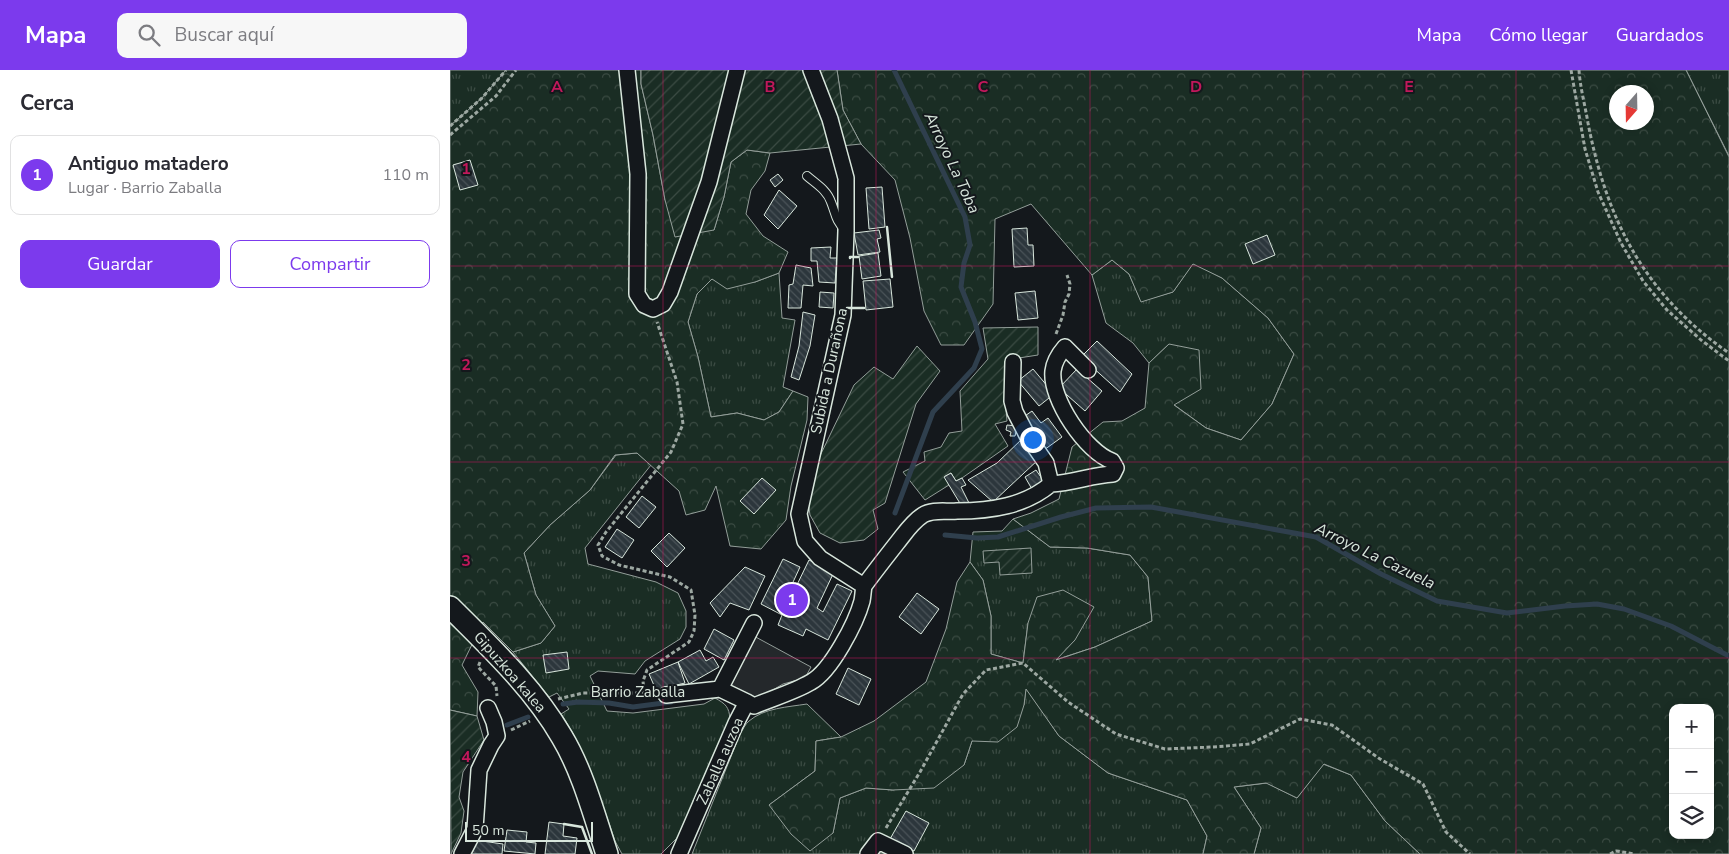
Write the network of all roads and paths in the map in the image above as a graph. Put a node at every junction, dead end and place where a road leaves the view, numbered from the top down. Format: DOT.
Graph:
graph roads {
  1 [pos="506,70"];
  2 [pos="516,70"];
  3 [pos="627,70"];
  4 [pos="737,70"];
  5 [pos="811,70"];
  6 [pos="1571,70"];
  7 [pos="1579,70"];
  8 [pos="450,126"];
  9 [pos="450,135"];
  10 [pos="807,176"];
  11 [pos="846,231"];
  12 [pos="1067,275"];
  13 [pos="653,309"];
  14 [pos="1052,343"];
  15 [pos="1729,353"];
  16 [pos="1729,361"];
  17 [pos="1013,362"];
  18 [pos="1088,370"];
  19 [pos="1051,484"];
  20 [pos="864,586"];
  21 [pos="450,607"];
  22 [pos="754,623"];
  23 [pos="487,664"];
  24 [pos="720,689"];
  25 [pos="644,692"];
  26 [pos="666,695"];
  27 [pos="556,700"];
  28 [pos="747,702"];
  29 [pos="488,708"];
  30 [pos="531,720"];
  31 [pos="497,736"];
  32 [pos="878,841"];
  33 [pos="679,853"];
  34 [pos="462,854"];
  35 [pos="607,854"];
  36 [pos="868,854"];
  37 [pos="905,854"];
  38 [pos="1470,854"];
  39 [pos="1610,854"];
  40 [pos="1635,854"];
  1 -- 8 [label="path"];
  2 -- 9 [label="path"];
  3 -- 13 [label="street"];
  4 -- 13 [label="street"];
  5 -- 11 [label="street, Subida a Durañona"];
  6 -- 16 [label="path"];
  7 -- 15 [label="path"];
  10 -- 11 [label="lane"];
  11 -- 20 [label="street, Subida a Durañona"];
  12 -- 14 [label="path"];
  13 -- 25 [label="path"];
  17 -- 19 [label="street"];
  18 -- 19 [label="street"];
  19 -- 20 [label="street"];
  20 -- 28 [label="street, Zaballa auzoa"];
  21 -- 35 [label="street, Gipuzkoa kalea"];
  22 -- 24 [label="street"];
  23 -- 29 [label="path"];
  24 -- 26 [label="street, Barrio Zaballa"];
  24 -- 28 [label="street"];
  25 -- 26 [label="path, Barrio Zaballa"];
  25 -- 27 [label="path, Barrio Zaballa"];
  28 -- 33 [label="street, Zaballa auzoa"];
  29 -- 31 [label="street"];
  30 -- 31 [label="path"];
  31 -- 34 [label="street"];
  32 -- 36 [label="street"];
  32 -- 37 [label="street"];
  32 -- 38 [label="path"];
  39 -- 40 [label="path"];
}
